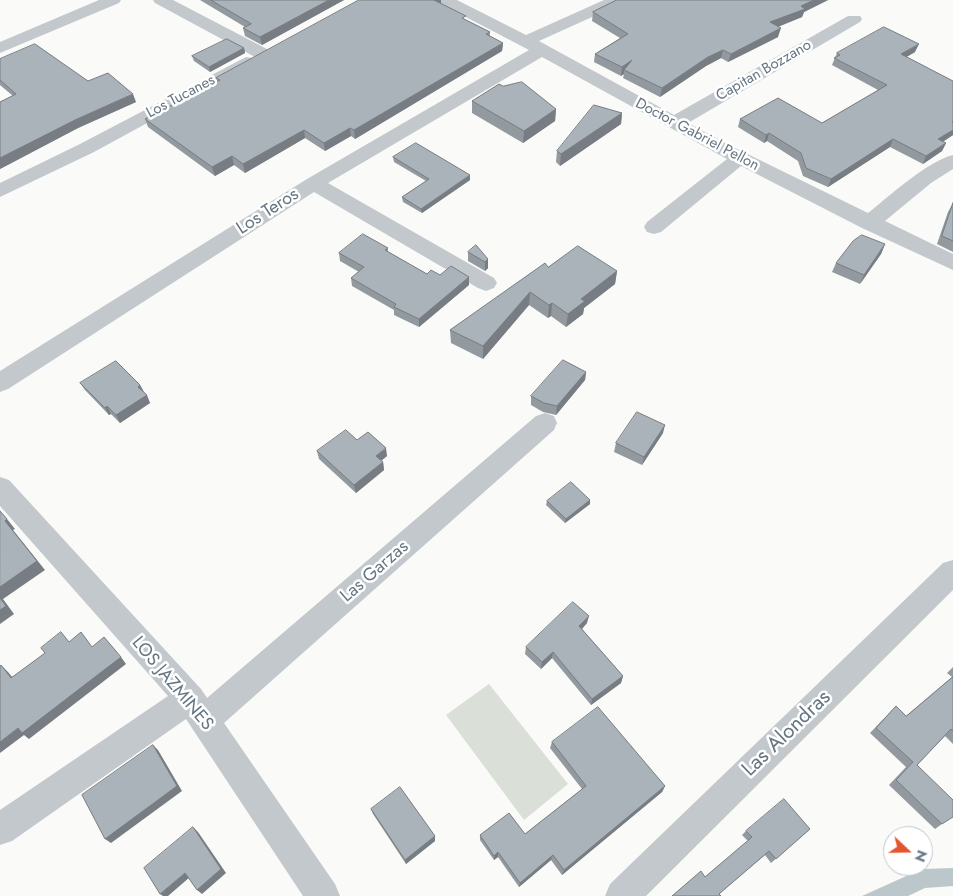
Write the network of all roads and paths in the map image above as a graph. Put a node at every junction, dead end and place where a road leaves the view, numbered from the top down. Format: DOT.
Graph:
graph roads {
  1 [pos="113,0"];
  2 [pos="161,0"];
  3 [pos="445,0"];
  4 [pos="617,0"];
  5 [pos="854,19"];
  6 [pos="278,44"];
  7 [pos="533,46"];
  8 [pos="0,48"];
  9 [pos="261,53"];
  10 [pos="674,123"];
  11 [pos="739,158"];
  12 [pos="953,161"];
  13 [pos="314,183"];
  14 [pos="0,191"];
  15 [pos="869,223"];
  16 [pos="654,227"];
  17 [pos="953,262"];
  18 [pos="486,283"];
  19 [pos="0,383"];
  20 [pos="545,423"];
  21 [pos="0,488"];
  22 [pos="953,572"];
  23 [pos="198,710"];
  24 [pos="0,829"];
  25 [pos="324,896"];
  26 [pos="622,896"];
  1 -- 8 [label="street"];
  2 -- 9 [label="street"];
  3 -- 7 [label="street, Doctor Gabriel Pellon"];
  4 -- 7 [label="street, Los Teros"];
  5 -- 10 [label="street, Capitan Bozzano"];
  6 -- 9 [label="street, Los Tucanes"];
  7 -- 10 [label="street, Doctor Gabriel Pellon"];
  7 -- 13 [label="street, Los Teros"];
  9 -- 14 [label="street, Los Tucanes"];
  10 -- 11 [label="street, Doctor Gabriel Pellon"];
  11 -- 15 [label="street, Doctor Gabriel Pellon"];
  11 -- 16 [label="street"];
  12 -- 15 [label="street"];
  13 -- 18 [label="street"];
  13 -- 19 [label="street, Los Teros"];
  15 -- 17 [label="street, Doctor Gabriel Pellon"];
  20 -- 23 [label="street, Las Garzas"];
  21 -- 23 [label="street, LOS JAZMINES"];
  22 -- 26 [label="street, Las Alondras"];
  23 -- 24 [label="street, Las Garzas"];
  23 -- 25 [label="street, LOS JAZMINES"];
}
